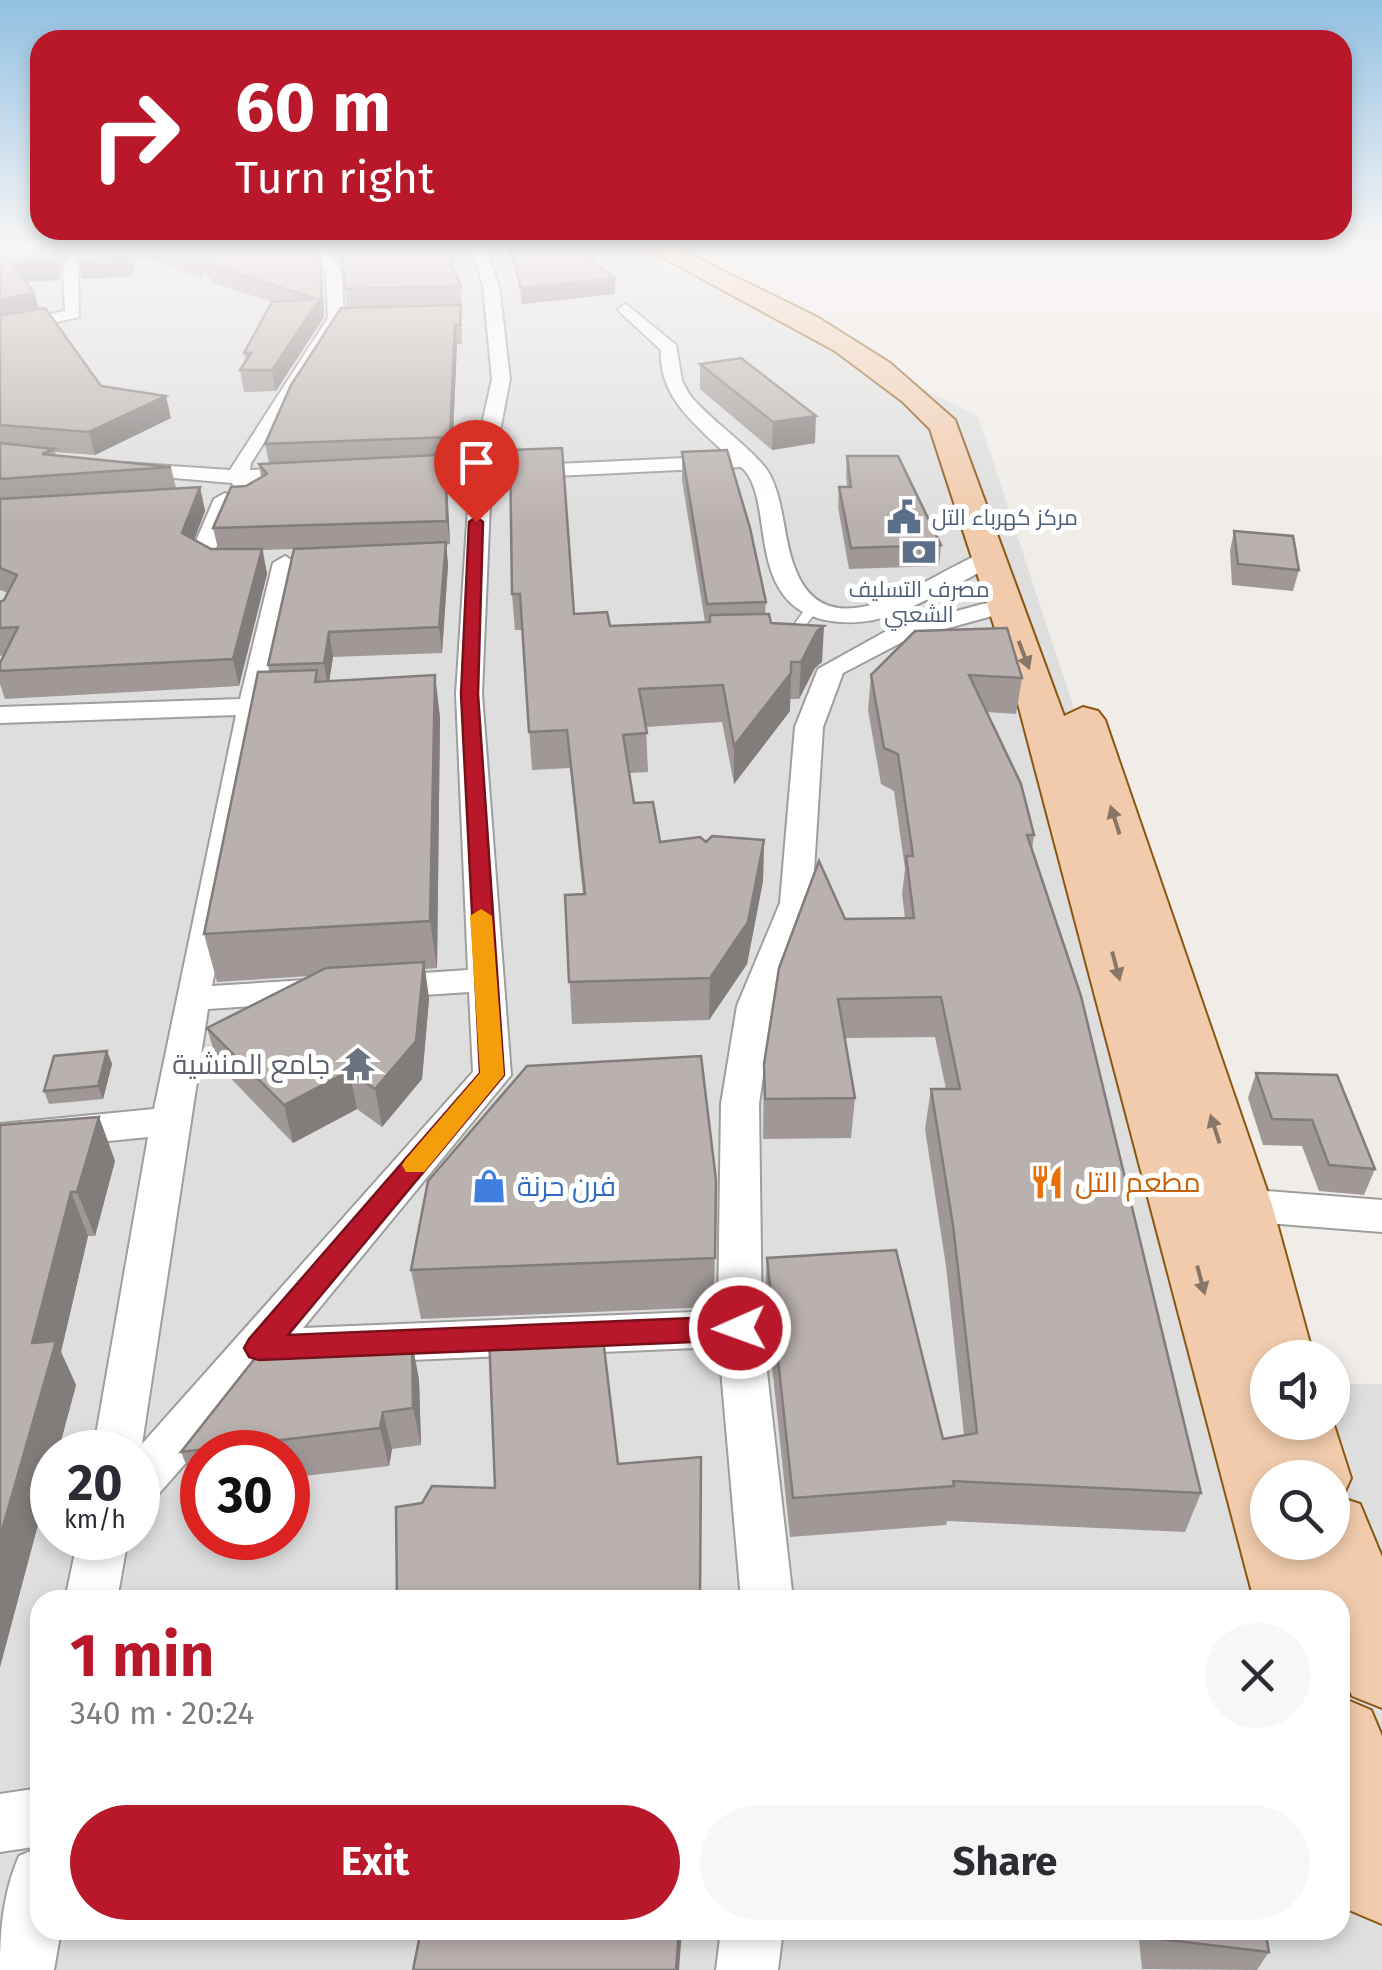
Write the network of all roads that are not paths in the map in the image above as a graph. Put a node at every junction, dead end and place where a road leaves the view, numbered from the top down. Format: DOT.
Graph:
graph roads {
  1 [pos="331,338"];
  2 [pos="495,338"];
  3 [pos="658,338"];
  4 [pos="833,338"];
  5 [pos="865,338"];
  6 [pos="744,461"];
  7 [pos="96,466"];
  8 [pos="379,471"];
  9 [pos="339,473"];
  10 [pos="479,480"];
  11 [pos="401,491"];
  12 [pos="230,493"];
  13 [pos="325,493"];
  14 [pos="990,558"];
  15 [pos="1004,604"];
  16 [pos="812,608"];
  17 [pos="767,642"];
  18 [pos="470,694"];
  19 [pos="433,696"];
  20 [pos="304,704"];
  21 [pos="250,707"];
  22 [pos="1,717"];
  23 [pos="484,980"];
  24 [pos="194,999"];
  25 [pos="169,1121"];
  26 [pos="0,1138"];
  27 [pos="1240,1205"];
  28 [pos="1382,1216"];
  29 [pos="740,1328"];
  30 [pos="1274,1340"];
  31 [pos="259,1348"];
  32 [pos="120,1430"];
  33 [pos="160,1458"];
  34 [pos="1253,1460"];
  35 [pos="99,1560"];
  36 [pos="1283,1560"];
  37 [pos="1343,1560"];
  38 [pos="93,1590"];
  39 [pos="766,1590"];
  40 [pos="1292,1590"];
  41 [pos="1382,1666"];
  42 [pos="1350,1774"];
  43 [pos="30,1819"];
  44 [pos="0,1824"];
  45 [pos="1382,1876"];
  46 [pos="30,1932"];
  47 [pos="751,1940"];
  48 [pos="23,1970"];
  49 [pos="747,1970"];
  1 -- 12 [label="street"];
  2 -- 10 [label="street"];
  3 -- 6 [label="street"];
  4 -- 14 [label="main road"];
  27 -- 5 [label="main road, one-way"];
  6 -- 10 [label="street"];
  6 -- 16 [label="street"];
  7 -- 12 [label="street"];
  8 -- 10 [label="street"];
  9 -- 12 [label="street"];
  10 -- 11 [label="street"];
  10 -- 18 [label="street"];
  12 -- 13 [label="street"];
  12 -- 21 [label="street"];
  14 -- 15 [label="main road"];
  14 -- 16 [label="street"];
  15 -- 29 [label="street"];
  15 -- 34 [label="main road, one-way"];
  16 -- 17 [label="lane"];
  18 -- 19 [label="street"];
  18 -- 23 [label="street"];
  20 -- 21 [label="street"];
  21 -- 22 [label="street"];
  21 -- 24 [label="street"];
  23 -- 24 [label="street"];
  23 -- 31 [label="street"];
  24 -- 25 [label="street"];
  25 -- 26 [label="street"];
  25 -- 32 [label="street"];
  27 -- 28 [label="street"];
  27 -- 30 [label="main road"];
  29 -- 31 [label="street"];
  29 -- 39 [label="street"];
  31 -- 33 [label="street"];
  35 -- 38 [label="street"];
  36 -- 40 [label="main road"];
  37 -- 41 [label="main road"];
  42 -- 45 [label="main road"];
  43 -- 44 [label="street"];
  46 -- 48 [label="street"];
  47 -- 49 [label="street"];
}
